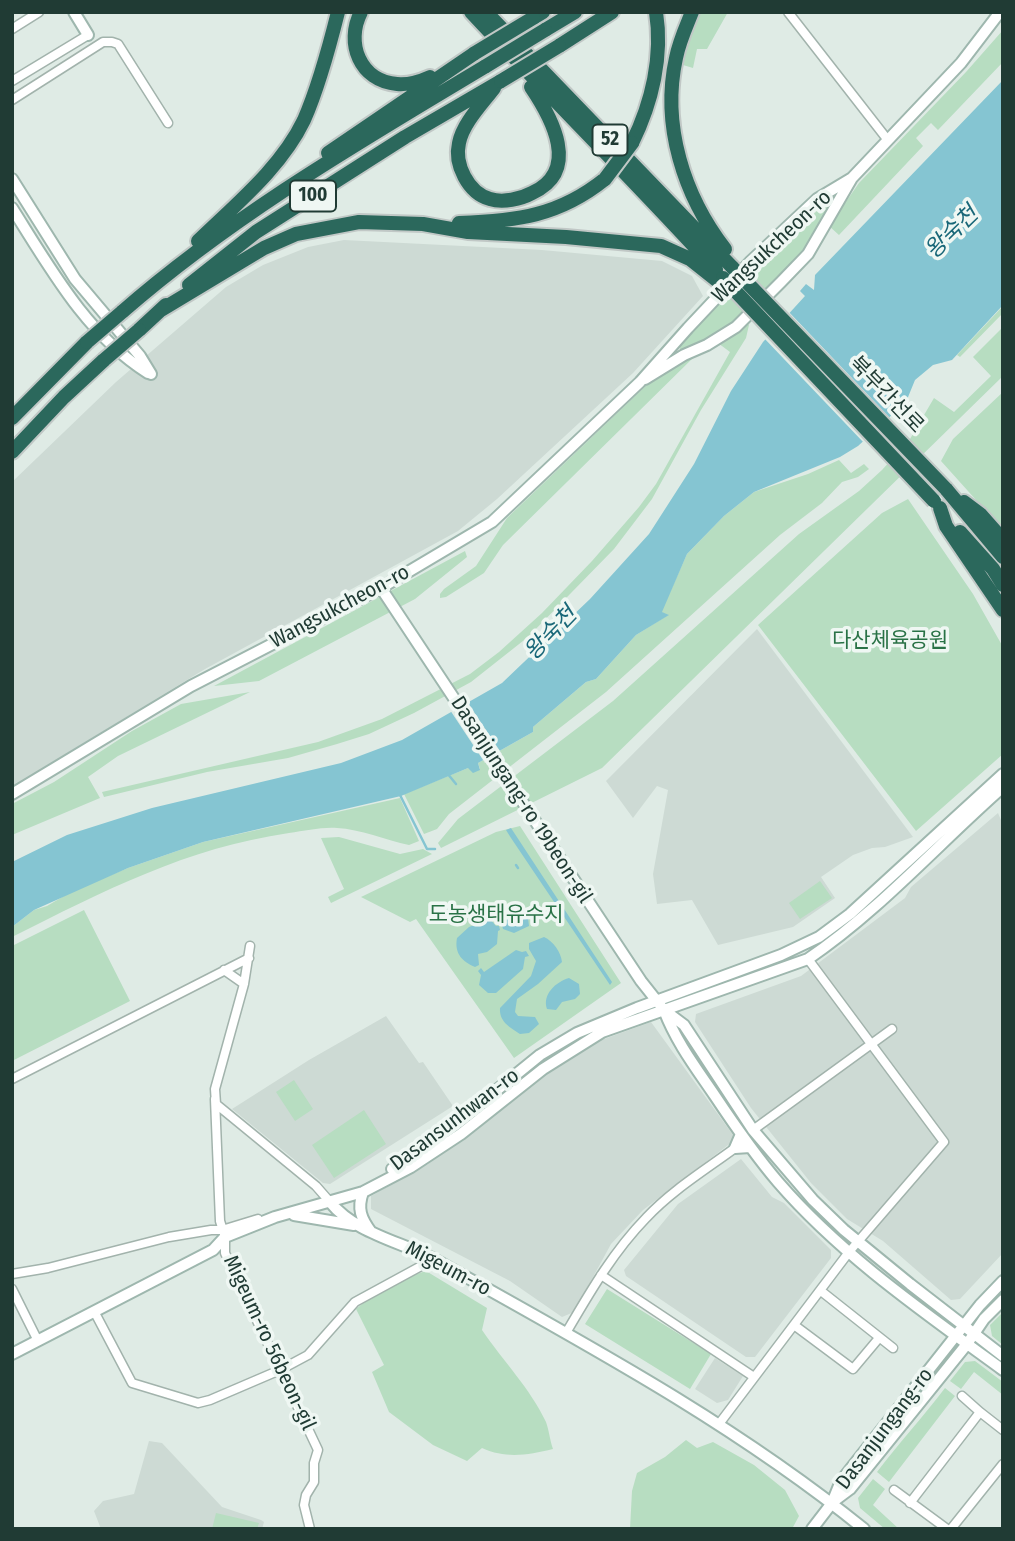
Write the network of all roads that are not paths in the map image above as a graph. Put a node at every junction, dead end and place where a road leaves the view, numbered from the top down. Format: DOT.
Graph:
graph roads {
  1 [pos="39,12"];
  2 [pos="74,12"];
  3 [pos="338,12"];
  4 [pos="361,12"];
  5 [pos="486,12"];
  6 [pos="497,12"];
  7 [pos="575,12"];
  8 [pos="612,12"];
  9 [pos="656,12"];
  10 [pos="692,12"];
  11 [pos="788,12"];
  12 [pos="1000,12"];
  13 [pos="463,13"];
  14 [pos="539,14"];
  15 [pos="12,29"];
  16 [pos="88,35"];
  17 [pos="447,70"];
  18 [pos="12,81"];
  19 [pos="499,82"];
  20 [pos="557,86"];
  21 [pos="531,87"];
  22 [pos="12,100"];
  23 [pos="168,123"];
  24 [pos="583,131"];
  25 [pos="887,139"];
  26 [pos="852,178"];
  27 [pos="12,179"];
  28 [pos="12,208"];
  29 [pos="258,208"];
  30 [pos="423,224"];
  31 [pos="728,273"];
  32 [pos="148,289"];
  33 [pos="749,295"];
  34 [pos="161,310"];
  35 [pos="640,382"];
  36 [pos="12,418"];
  37 [pos="12,452"];
  38 [pos="946,489"];
  39 [pos="937,505"];
  40 [pos="1003,540"];
  41 [pos="1003,557"];
  42 [pos="1003,585"];
  43 [pos="383,592"];
  44 [pos="1003,610"];
  45 [pos="1003,774"];
  46 [pos="1003,787"];
  47 [pos="12,794"];
  48 [pos="250,946"];
  49 [pos="249,958"];
  50 [pos="808,959"];
  51 [pos="224,971"];
  52 [pos="244,984"];
  53 [pos="660,1005"];
  54 [pos="892,1029"];
  55 [pos="870,1045"];
  56 [pos="12,1079"];
  57 [pos="215,1099"];
  58 [pos="753,1130"];
  59 [pos="741,1134"];
  60 [pos="750,1147"];
  61 [pos="735,1148"];
  62 [pos="363,1192"];
  63 [pos="330,1202"];
  64 [pos="280,1215"];
  65 [pos="357,1226"];
  66 [pos="371,1232"];
  67 [pos="223,1234"];
  68 [pos="858,1241"];
  69 [pos="849,1252"];
  70 [pos="434,1259"];
  71 [pos="12,1274"];
  72 [pos="601,1275"];
  73 [pos="1003,1282"];
  74 [pos="12,1289"];
  75 [pos="821,1291"];
  76 [pos="1003,1300"];
  77 [pos="94,1311"];
  78 [pos="794,1325"];
  79 [pos="959,1331"];
  80 [pos="566,1333"];
  81 [pos="879,1338"];
  82 [pos="970,1339"];
  83 [pos="37,1341"];
  84 [pos="893,1348"];
  85 [pos="12,1354"];
  86 [pos="1003,1356"];
  87 [pos="280,1370"];
  88 [pos="1003,1370"];
  89 [pos="754,1377"];
  90 [pos="962,1396"];
  91 [pos="980,1412"];
  92 [pos="719,1424"];
  93 [pos="1003,1430"];
  94 [pos="1003,1464"];
  95 [pos="894,1490"];
  96 [pos="832,1503"];
  97 [pos="910,1503"];
  98 [pos="310,1529"];
  99 [pos="811,1529"];
  100 [pos="864,1529"];
  101 [pos="949,1529"];
  1 -- 15 [label="street"];
  2 -- 16 [label="street"];
  3 -- 32 [label="highway"];
  4 -- 17 [label="highway"];
  5 -- 20 [label="highway, 52"];
  6 -- 20 [label="highway"];
  7 -- 29 [label="highway, 100, bridge"];
  8 -- 19 [label="highway, 100, bridge"];
  9 -- 30 [label="highway, bridge"];
  10 -- 31 [label="highway"];
  11 -- 25 [label="street"];
  12 -- 25 [label="street, Wangsukcheon-ro"];
  13 -- 21 [label="highway"];
  13 -- 24 [label="highway, 52"];
  14 -- 17 [label="highway, bridge"];
  16 -- 18 [label="street"];
  17 -- 29 [label="highway"];
  19 -- 21 [label="highway"];
  19 -- 34 [label="highway, 100"];
  20 -- 31 [label="highway, 52"];
  21 -- 24 [label="highway"];
  22 -- 23 [label="street"];
  24 -- 31 [label="highway, 52"];
  25 -- 26 [label="street, Wangsukcheon-ro"];
  26 -- 35 [label="street, Wangsukcheon-ro"];
  26 -- 35 [label="street, Wangsukcheon-ro"];
  27 -- 28 [label="street"];
  29 -- 32 [label="highway, 100"];
  30 -- 31 [label="highway"];
  30 -- 34 [label="highway"];
  31 -- 33 [label="highway, 52, bridge"];
  32 -- 36 [label="highway, 100, bridge"];
  33 -- 38 [label="highway, 북부간선로 / 52, bridge"];
  33 -- 39 [label="highway, 52, bridge"];
  34 -- 37 [label="highway, 100, bridge"];
  35 -- 43 [label="street, Wangsukcheon-ro"];
  38 -- 40 [label="highway"];
  38 -- 41 [label="highway, 북부간선로"];
  39 -- 42 [label="highway"];
  39 -- 44 [label="highway"];
  43 -- 47 [label="street, Wangsukcheon-ro"];
  43 -- 53 [label="street, Dasanjungang-ro 19beon-gil"];
  45 -- 53 [label="street, Dasansunhwan-ro"];
  46 -- 50 [label="street, Dasansunhwan-ro"];
  48 -- 49 [label="street, Migeum-ro 56beon-gil"];
  49 -- 51 [label="street"];
  49 -- 52 [label="street, Migeum-ro 56beon-gil"];
  50 -- 53 [label="street, Dasansunhwan-ro"];
  50 -- 55 [label="street"];
  51 -- 52 [label="street"];
  51 -- 56 [label="street"];
  52 -- 57 [label="street, Migeum-ro 56beon-gil"];
  53 -- 58 [label="street, Dasanjungang-ro 19beon-gil"];
  53 -- 59 [label="street, Dasanjungang-ro 19beon-gil"];
  53 -- 62 [label="street, Dasansunhwan-ro"];
  53 -- 63 [label="street, Dasansunhwan-ro"];
  54 -- 55 [label="street"];
  55 -- 58 [label="street"];
  55 -- 68 [label="street"];
  57 -- 63 [label="street"];
  57 -- 67 [label="street, Migeum-ro 56beon-gil"];
  58 -- 68 [label="street, Dasanjungang-ro 19beon-gil"];
  59 -- 60 [label="street, Dasanjungang-ro 19beon-gil"];
  59 -- 61 [label="street"];
  60 -- 61 [label="street"];
  60 -- 69 [label="street, Dasanjungang-ro 19beon-gil"];
  61 -- 72 [label="street"];
  62 -- 63 [label="street, Dasansunhwan-ro"];
  62 -- 66 [label="street"];
  63 -- 64 [label="street"];
  63 -- 65 [label="street, Migeum-ro"];
  64 -- 65 [label="street"];
  64 -- 67 [label="street"];
  65 -- 66 [label="street, Migeum-ro"];
  66 -- 70 [label="street, Migeum-ro"];
  67 -- 71 [label="street"];
  67 -- 77 [label="street"];
  67 -- 87 [label="street, Migeum-ro 56beon-gil"];
  68 -- 69 [label="street"];
  68 -- 79 [label="street, Dasanjungang-ro 19beon-gil"];
  69 -- 75 [label="street"];
  69 -- 79 [label="street, Dasanjungang-ro 19beon-gil"];
  70 -- 80 [label="street, Migeum-ro"];
  70 -- 87 [label="street"];
  72 -- 80 [label="street"];
  72 -- 89 [label="street"];
  73 -- 79 [label="street, Dasanjungang-ro"];
  74 -- 83 [label="street"];
  75 -- 78 [label="street"];
  75 -- 81 [label="street"];
  76 -- 82 [label="street, Dasanjungang-ro"];
  77 -- 83 [label="street"];
  77 -- 87 [label="street"];
  78 -- 81 [label="street"];
  78 -- 89 [label="street"];
  79 -- 82 [label="street"];
  79 -- 96 [label="street, Dasanjungang-ro"];
  80 -- 92 [label="street, Migeum-ro"];
  81 -- 84 [label="street"];
  82 -- 86 [label="street"];
  82 -- 88 [label="street"];
  82 -- 96 [label="street, Dasanjungang-ro"];
  83 -- 85 [label="street"];
  87 -- 98 [label="street, Migeum-ro 56beon-gil"];
  89 -- 92 [label="street"];
  90 -- 91 [label="street"];
  91 -- 93 [label="street"];
  91 -- 97 [label="street"];
  92 -- 96 [label="street, Migeum-ro"];
  94 -- 101 [label="street"];
  95 -- 97 [label="street"];
  96 -- 99 [label="street"];
  96 -- 100 [label="street, Migeum-ro"];
  97 -- 101 [label="street"];
}
